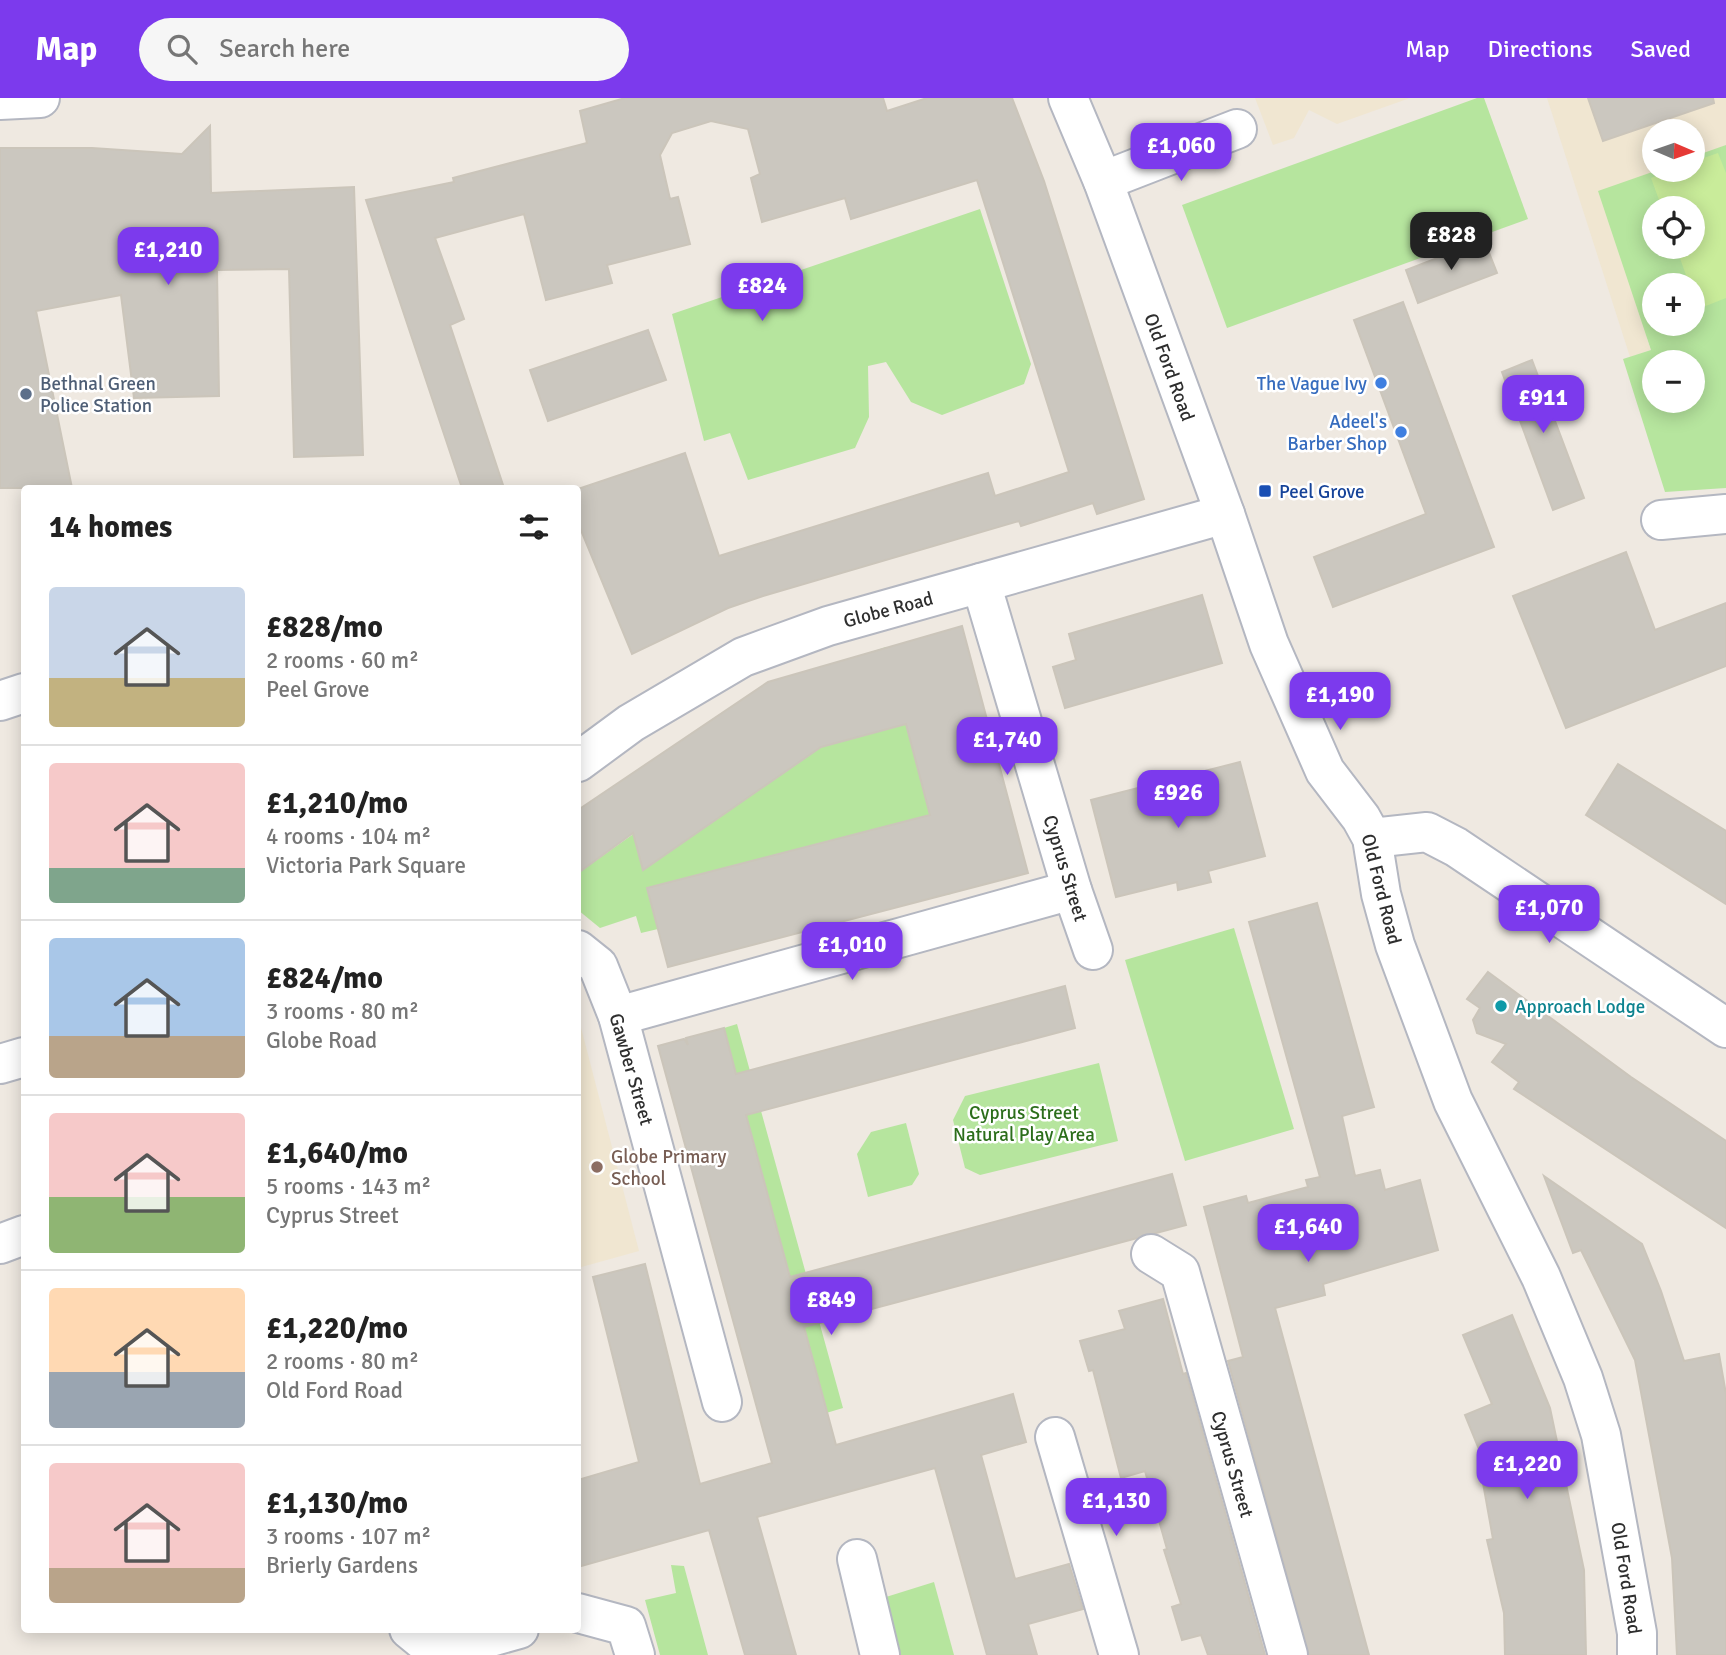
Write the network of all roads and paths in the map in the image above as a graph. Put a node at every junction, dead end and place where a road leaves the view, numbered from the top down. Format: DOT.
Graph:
graph roads {
  1 [pos="40,98"];
  2 [pos="1068,98"];
  3 [pos="0,100"];
  4 [pos="1237,129"];
  5 [pos="1103,181"];
  6 [pos="1225,514"];
  7 [pos="1726,514"];
  8 [pos="1661,520"];
  9 [pos="981,583"];
  10 [pos="21,695"];
  11 [pos="0,701"];
  12 [pos="581,760"];
  13 [pos="1372,838"];
  14 [pos="1072,890"];
  15 [pos="1093,950"];
  16 [pos="581,952"];
  17 [pos="618,1016"];
  18 [pos="1726,1028"];
  19 [pos="21,1058"];
  20 [pos="0,1064"];
  21 [pos="21,1236"];
  22 [pos="0,1244"];
  23 [pos="1166,1263"];
  24 [pos="722,1402"];
  25 [pos="1055,1437"];
  26 [pos="857,1559"];
  27 [pos="581,1614"];
  28 [pos="496,1633"];
  29 [pos="428,1645"];
  30 [pos="635,1655"];
  31 [pos="880,1655"];
  32 [pos="1119,1655"];
  33 [pos="1288,1655"];
  34 [pos="1637,1655"];
  1 -- 3 [label="street"];
  2 -- 5 [label="street, Old Ford Road"];
  4 -- 5 [label="street"];
  5 -- 6 [label="street, Old Ford Road"];
  6 -- 9 [label="street, Globe Road"];
  6 -- 13 [label="street, Old Ford Road"];
  7 -- 8 [label="street"];
  9 -- 12 [label="street, Globe Road"];
  9 -- 14 [label="street, Cyprus Street"];
  10 -- 11 [label="street"];
  13 -- 18 [label="street"];
  13 -- 34 [label="street, Old Ford Road"];
  14 -- 15 [label="street, Cyprus Street"];
  14 -- 17 [label="street"];
  16 -- 17 [label="street, Gawber Street"];
  17 -- 24 [label="street, Gawber Street"];
  19 -- 20 [label="street"];
  21 -- 22 [label="street"];
  23 -- 33 [label="street, Cyprus Street"];
  25 -- 32 [label="street"];
  26 -- 31 [label="street"];
  27 -- 30 [label="street"];
  28 -- 29 [label="street"];
}
